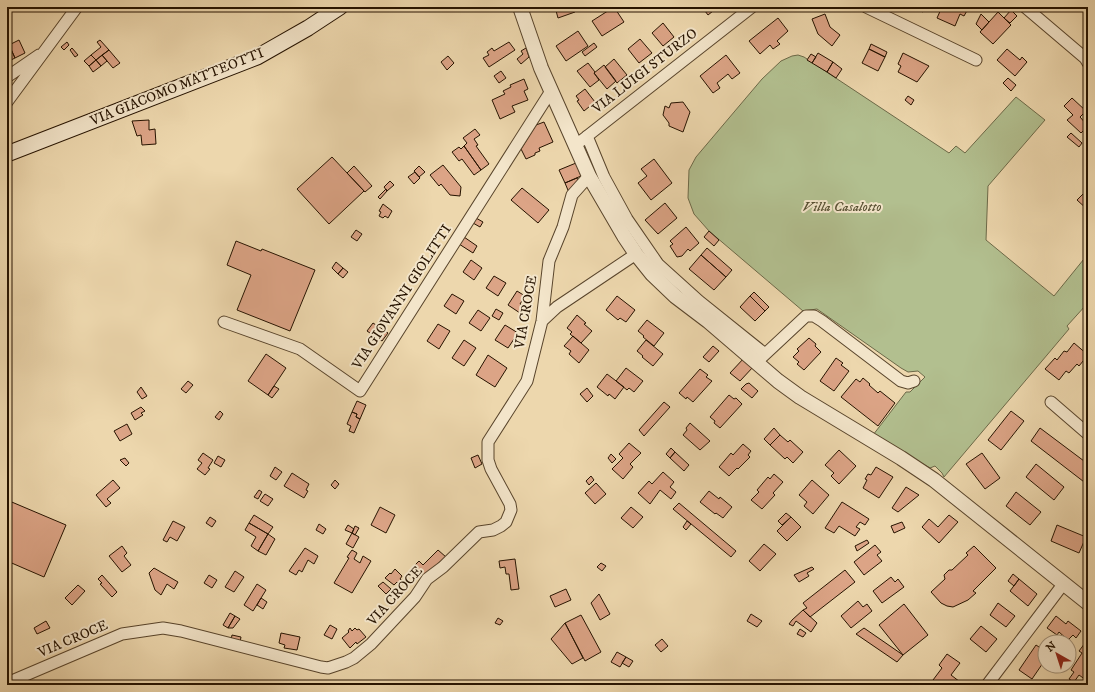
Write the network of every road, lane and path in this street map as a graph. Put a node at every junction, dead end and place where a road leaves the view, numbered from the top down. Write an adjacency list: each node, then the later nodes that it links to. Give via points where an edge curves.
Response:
1 (78, 7): 7 (street)
2 (340, 7): 15 (main road, VIA GIACOMO MATTEOTTI, via 257,57)
3 (520, 7): 11 (street)
4 (752, 7): 13 (street, VIA LUIGI STURZO)
5 (866, 7): 8 (street)
6 (1025, 7): 9 (street)
7 (48, 48): 10 (street); 12 (street)
8 (976, 60)
9 (1088, 63)
10 (7, 77)
11 (551, 90): 14 (street); 19 (street, VIA GIOVANNI GIOLITTI, via 360,391 300,349)
12 (7, 102)
13 (587, 136): 14 (street, VIA LUIGI STURZO); 20 (street, via 604,177 627,219 658,264)
14 (576, 145): 16 (street)
15 (7, 154)
16 (589, 176): 17 (street); 18 (street, VIA CROCE, via 572,195 563,227 549,261)
17 (636, 254): 18 (street, via 557,307); 20 (street, via 675,296)
18 (542, 321): 26 (street, VIA CROCE, via 527,381 488,442 488,460 510,504 509,517 501,526 479,532 427,579 415,597 375,640 354,658 336,666 321,667 163,628 122,634)
19 (224, 322)
20 (761, 358): 21 (street, via 806,316 814,316 900,381); 24 (street, via 778,381 800,398 902,458 934,480)
21 (914, 381)
22 (1050, 402): 23 (street)
23 (1088, 434)
24 (1064, 583): 25 (street); 27 (street)
25 (1088, 603)
26 (7, 683)
27 (987, 685)

